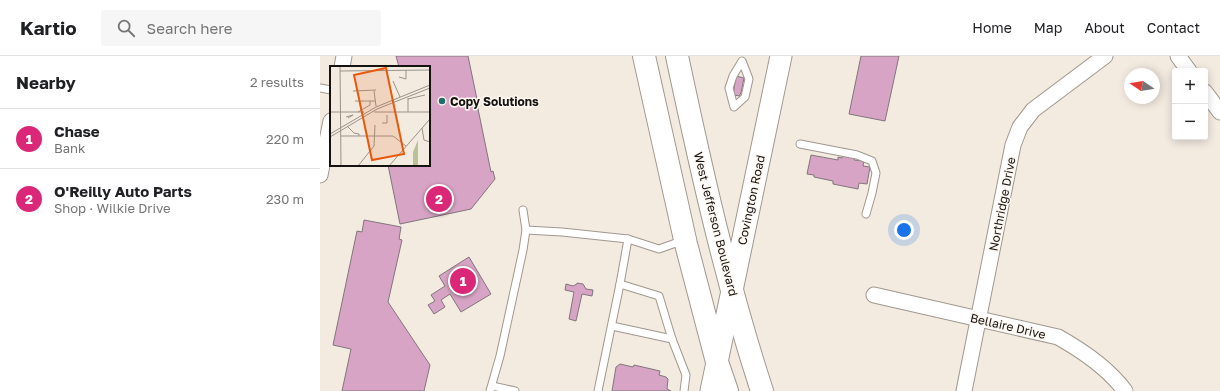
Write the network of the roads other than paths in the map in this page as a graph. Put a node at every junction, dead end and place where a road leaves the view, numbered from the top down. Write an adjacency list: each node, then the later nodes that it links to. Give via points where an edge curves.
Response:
1 (344, 56): 8 (street)
2 (644, 56): 21 (main road)
3 (677, 56): 23 (main road, West Jefferson Boulevard, via 717,238)
4 (781, 56): 23 (main road, Covington Road)
5 (1105, 56): 25 (street, Northridge Drive, via 1033,110 1020,127 1013,145)
6 (1178, 56): 9 (street)
7 (742, 61): 7 (lane, via 729,88 734,107 745,97 749,79)
8 (342, 66)
9 (1187, 68)
10 (320, 88): 11 (lane)
11 (330, 90)
12 (1208, 96): 13 (street)
13 (1220, 112)
14 (330, 126): 16 (street)
15 (800, 144): 18 (lane, via 857,155 872,161 876,173)
16 (320, 175)
17 (523, 210): 19 (lane)
18 (866, 214)
19 (526, 230): 20 (lane); 29 (lane)
20 (628, 239): 21 (lane, via 659,249); 22 (lane)
21 (685, 240): 28 (main road)
22 (620, 284): 26 (lane); 27 (lane, via 659,296)
23 (732, 290): 28 (main road, Covington Road); 35 (main road, West Jefferson Boulevard)
24 (874, 295): 25 (street, Bellaire Drive)
25 (979, 319): 36 (street, Northridge Drive); 37 (street, Bellaire Drive, via 1058,337 1079,349)
26 (612, 326): 27 (lane); 31 (lane)
27 (672, 339): 32 (lane, via 686,375)
28 (717, 362): 33 (main road, Covington Road); 34 (main road)
29 (491, 389): 30 (lane)
30 (515, 391)
31 (598, 391)
32 (684, 391)
33 (711, 391)
34 (727, 391)
35 (762, 391)
36 (964, 391)
37 (1125, 391)

